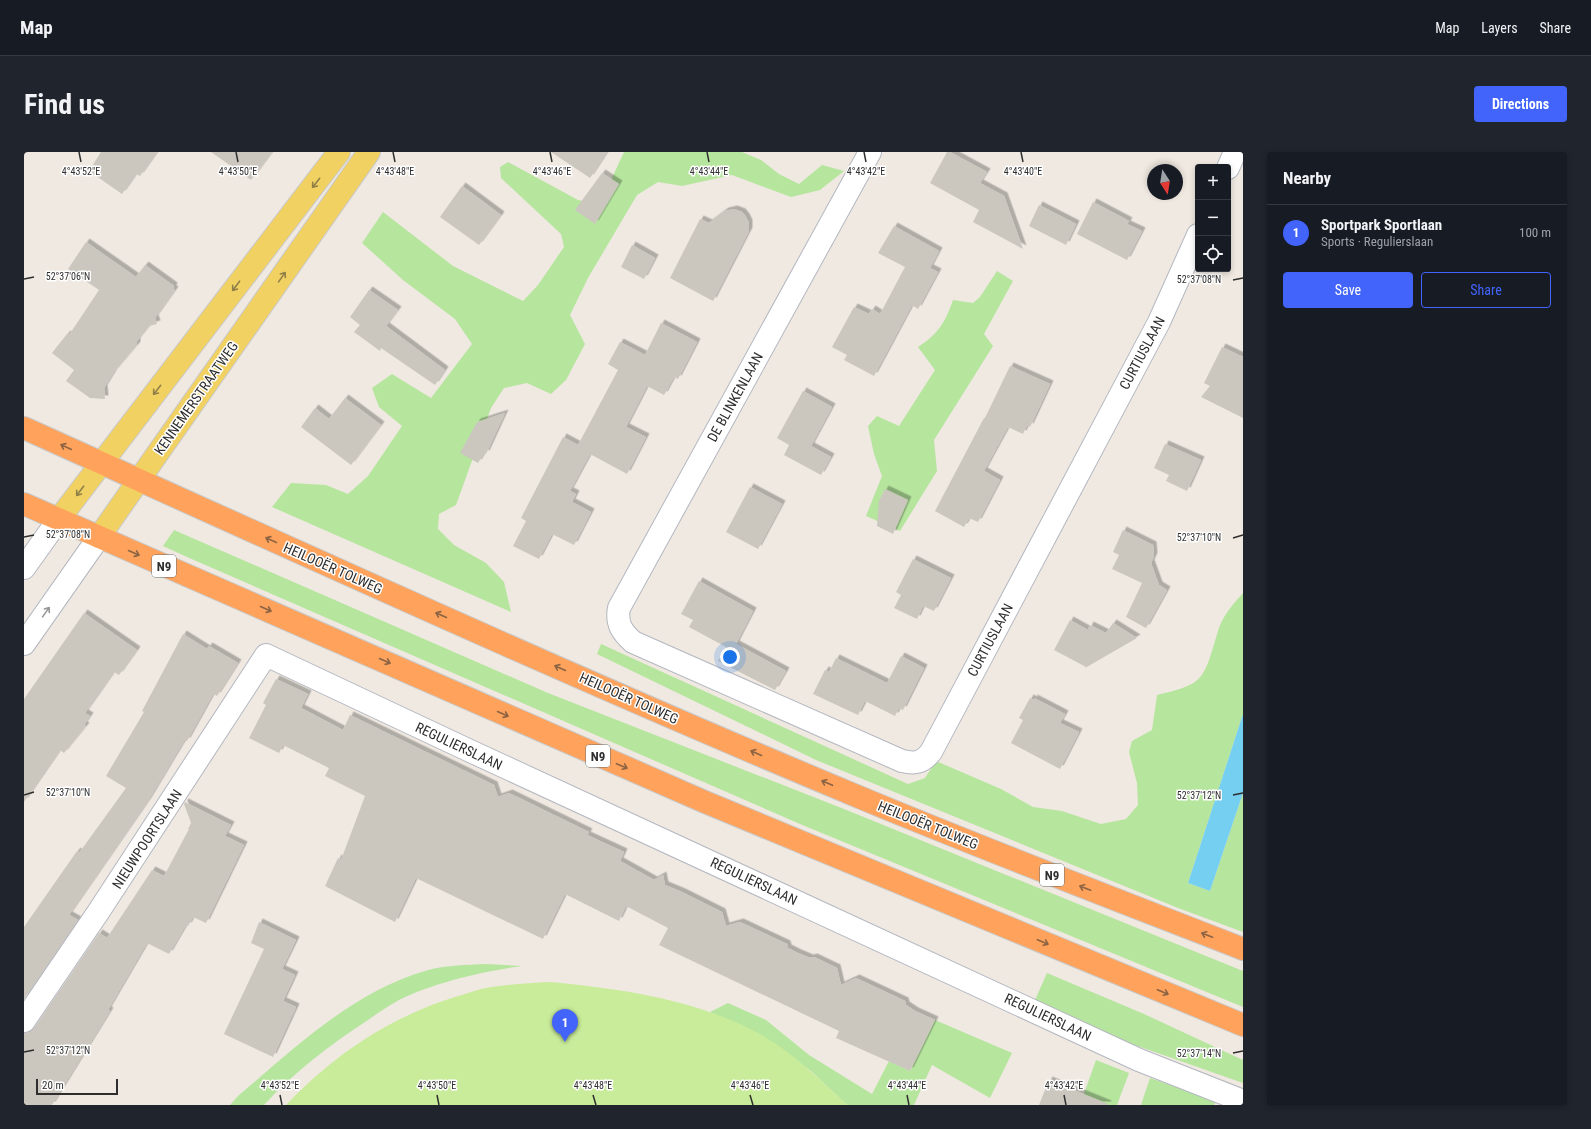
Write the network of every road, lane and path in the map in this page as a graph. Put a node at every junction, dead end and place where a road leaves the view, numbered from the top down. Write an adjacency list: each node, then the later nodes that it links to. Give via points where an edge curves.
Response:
1 (339, 152): 8 (main road, one-way to 8)
2 (369, 152): 9 (main road, KENNEMERSTRAATWEG, one-way to 2)
3 (870, 152): 14 (street, DE BLINKENLAAN, via 619,608 619,626)
4 (1235, 152): 5 (street)
5 (1230, 164)
6 (1198, 236): 14 (street, CURTIUSLAAN, via 1159,322 926,759 919,763 902,761)
7 (24, 428): 8 (highway, HEILOOËR TOLWEG / N9, one-way to 7)
8 (102, 464): 9 (highway, HEILOOËR TOLWEG / N9); 11 (main road, one-way to 11)
9 (138, 480): 12 (main road, KENNEMERSTRAATWEG); 17 (highway, HEILOOËR TOLWEG / N9, one-way to 9, via 1072,883 799,772)
10 (24, 504): 11 (highway, N9)
11 (59, 519): 12 (highway, N9); 13 (street)
12 (99, 537): 15 (street, KENNEMERSTRAATWEG, one-way to 12); 19 (highway, N9, one-way to 19, via 698,799)
13 (24, 568)
14 (632, 642)
15 (24, 644)
16 (266, 655): 18 (street, NIEUWPOORTSLAAN, via 100,911); 20 (street, REGULIERSLAAN, via 1139,1060)
17 (1243, 949)
18 (24, 1021)
19 (1243, 1025)
20 (1243, 1102)

